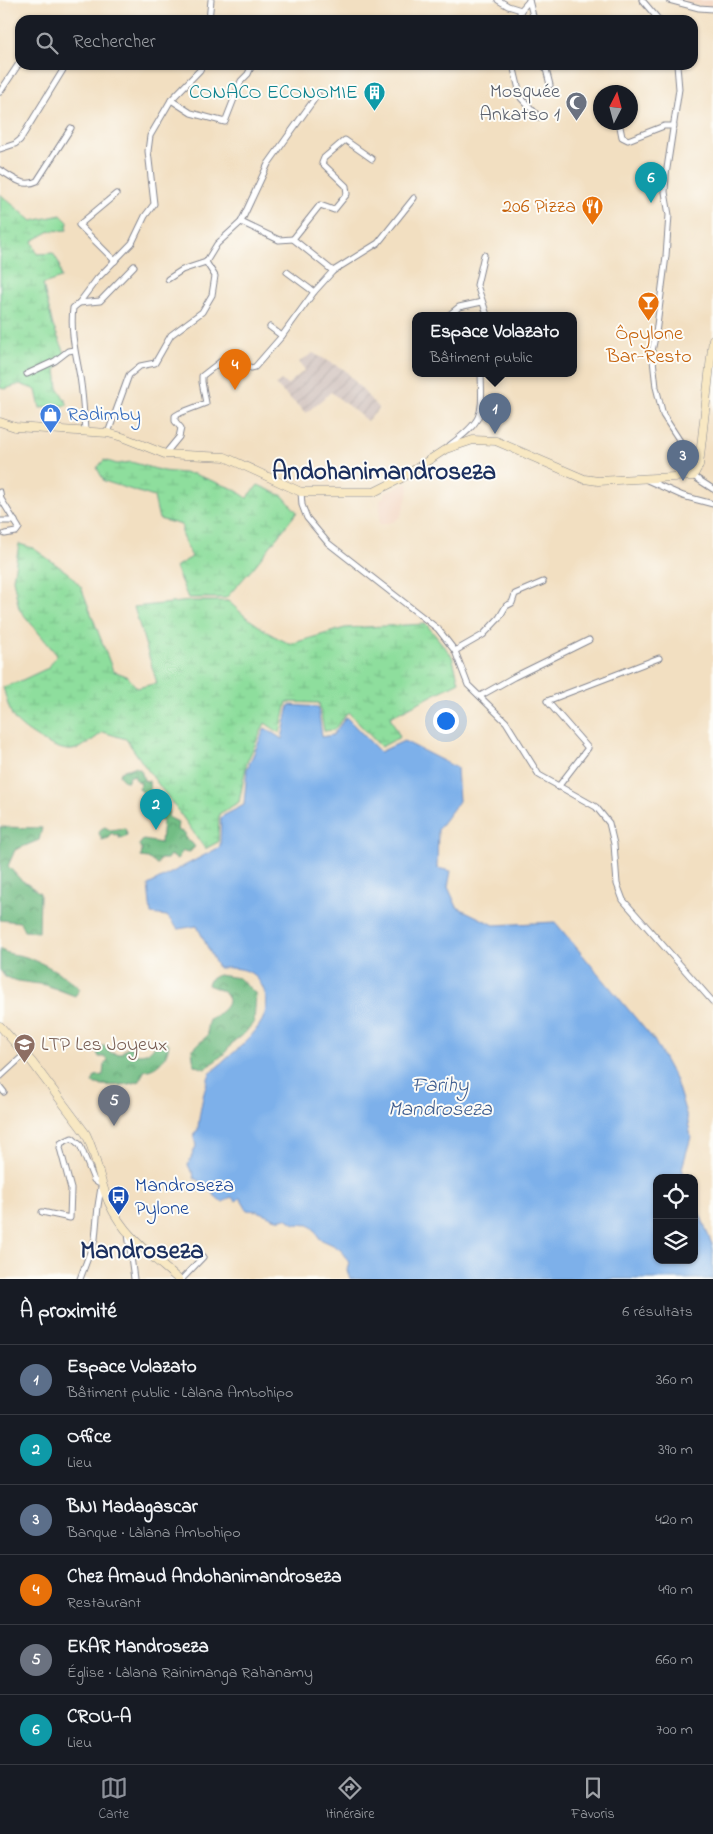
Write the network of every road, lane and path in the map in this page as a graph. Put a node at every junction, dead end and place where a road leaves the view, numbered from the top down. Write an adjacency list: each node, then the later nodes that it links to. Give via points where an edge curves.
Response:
1 (211, 0): 10 (street)
2 (498, 0): 9 (street)
3 (529, 0): 9 (street); 12 (street)
4 (642, 0): 7 (street)
5 (650, 0): 7 (street)
6 (669, 0): 8 (street)
7 (650, 8): 13 (street)
8 (713, 9)
9 (521, 10): 11 (street)
10 (210, 15)
11 (520, 15)
12 (533, 15)
13 (655, 15)
14 (15, 70): 22 (street)
15 (63, 70): 29 (street, via 20,140)
16 (200, 70): 24 (street)
17 (250, 70): 24 (street, via 241,81 225,122 191,113)
18 (514, 70): 25 (street, via 521,98 539,117)
19 (546, 70): 21 (street)
20 (677, 70): 26 (street, via 679,89)
21 (550, 85)
22 (0, 92)
23 (318, 94): 34 (street, via 268,164)
24 (171, 100): 37 (street, via 150,136 148,151 154,204 132,243)
25 (542, 115)
26 (674, 126): 28 (street, via 664,126 628,140 622,137); 59 (street, via 666,175 669,215 666,256 652,351 663,415)
27 (71, 128): 31 (street, via 37,181 21,183)
28 (621, 130)
29 (0, 149)
30 (372, 159): 35 (street, via 345,140 324,158 322,163 346,186 347,194 334,210 320,204)
31 (0, 170)
32 (116, 194): 37 (street, via 79,225)
33 (414, 198): 40 (street, via 378,243)
34 (241, 222): 35 (street, via 279,240); 38 (street, via 217,244)
35 (292, 239): 40 (street)
36 (484, 255): 44 (street, via 477,285)
37 (115, 261): 45 (street)
38 (206, 262): 42 (street); 56 (street, via 215,276 212,295 202,312 171,334 155,363 140,366 129,375)
39 (134, 266): 45 (street, via 100,301)
40 (333, 271): 43 (street)
41 (287, 272): 43 (street)
42 (168, 279)
43 (314, 292): 49 (street)
44 (482, 302): 46 (street); 47 (street)
45 (79, 303): 51 (street, via 73,308 71,323)
46 (453, 312)
47 (486, 312)
48 (270, 327): 49 (street)
49 (282, 336): 58 (street, via 255,367 251,368 229,355 202,376 206,403 175,416 181,433)
50 (713, 339): 59 (street)
51 (74, 350): 52 (street); 55 (street)
52 (27, 374)
53 (481, 377): 57 (street, via 479,417 472,429)
54 (0, 422): 55 (street, via 15,427)
55 (85, 432): 56 (street)
56 (108, 433): 58 (street)
57 (446, 449): 61 (street, via 473,440 496,441 584,479); 64 (street, via 374,492)
58 (166, 454): 64 (street, via 225,457)
59 (699, 465): 60 (street)
60 (692, 476): 61 (street); 62 (street)
61 (646, 480): 65 (street, via 683,496)
62 (713, 489)
63 (0, 492): 67 (street)
64 (301, 492): 71 (street, via 302,505 315,530 438,629)
65 (713, 504)
66 (0, 521): 67 (street)
67 (15, 521): 68 (street, via 18,530)
68 (5, 534)
69 (543, 582): 71 (street, via 515,594 483,636)
70 (589, 640): 73 (street)
71 (455, 651): 73 (street, via 468,685)
72 (659, 658): 74 (street, via 547,701 588,748)
73 (480, 696): 74 (street, via 506,722 539,776)
74 (558, 787): 75 (street, via 596,807 609,823 617,884 623,900)
75 (712, 1000)
76 (0, 1026): 77 (street)
77 (25, 1054): 78 (street); 79 (street, via 86,1134)
78 (0, 1077)
79 (102, 1181): 80 (street, via 94,1180 80,1145 72,1138 60,1148 71,1188 70,1218); 81 (street, via 108,1202); 83 (street, via 95,1239)
80 (42, 1212)
81 (128, 1234): 84 (street); 85 (street)
82 (203, 1257): 86 (street)
83 (80, 1279)
84 (134, 1279)
85 (178, 1279)
86 (182, 1279)

